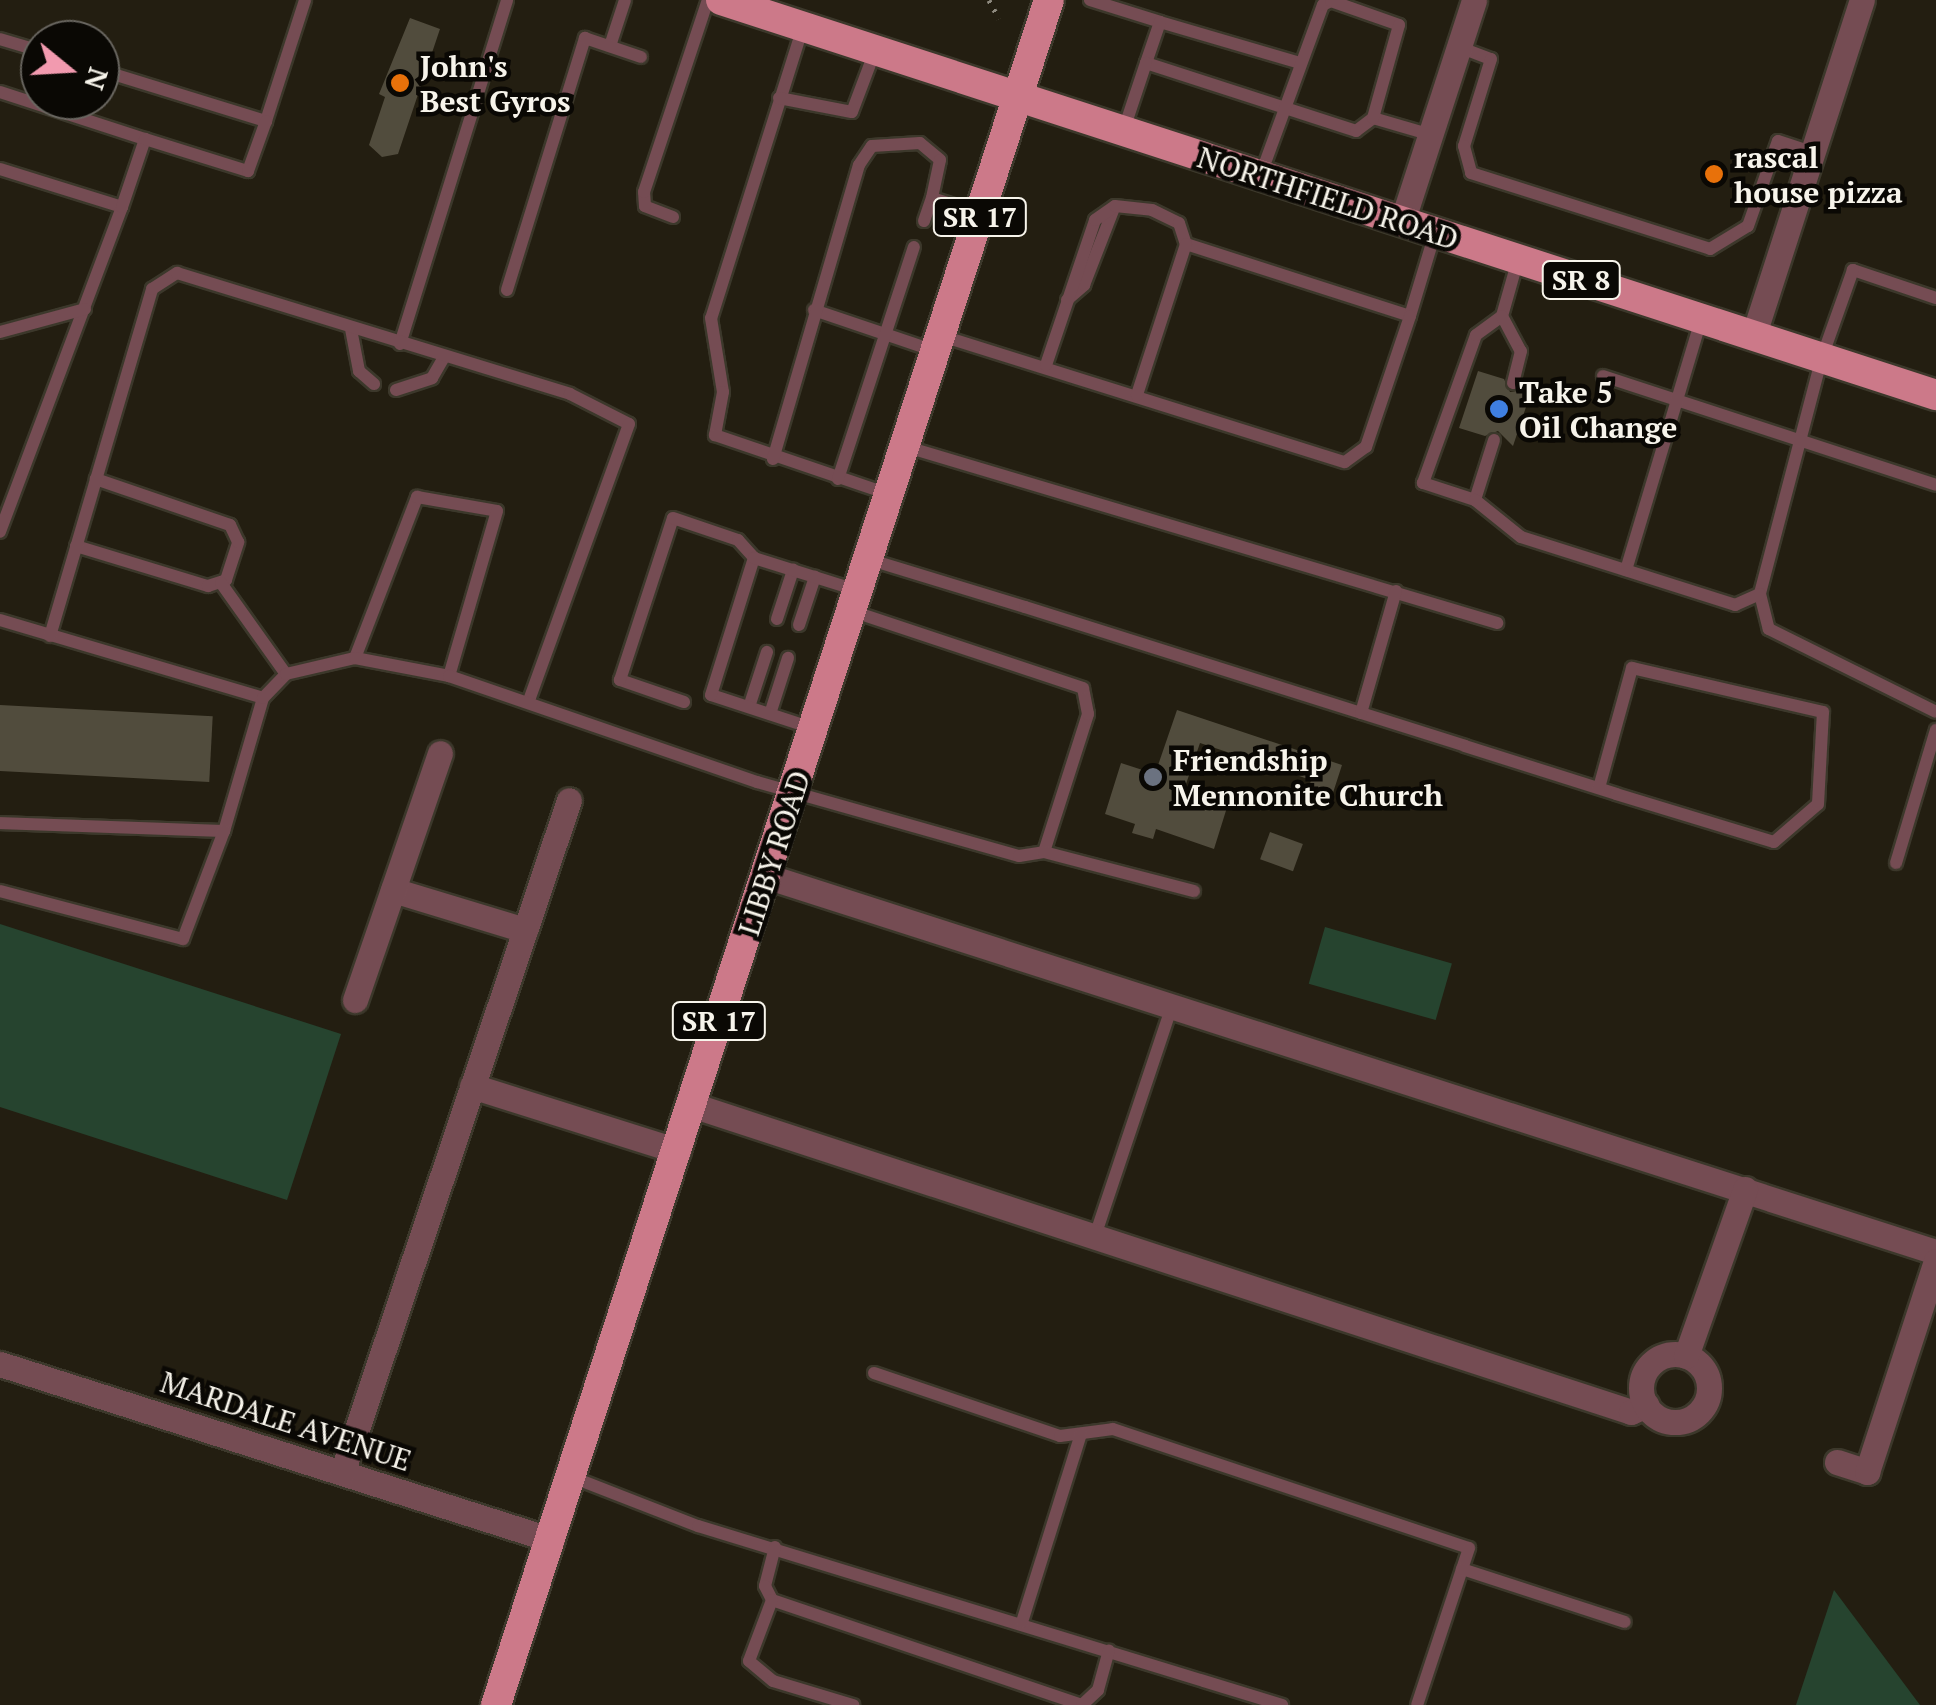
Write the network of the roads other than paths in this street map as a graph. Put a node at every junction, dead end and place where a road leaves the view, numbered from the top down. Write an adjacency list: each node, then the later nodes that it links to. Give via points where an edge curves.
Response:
1 (305, 0): 24 (lane)
2 (507, 0): 52 (lane)
3 (625, 0): 12 (lane)
4 (708, 0): 34 (lane, via 644,192 644,206)
5 (721, 0): 11 (main road, NORTHFIELD ROAD / SR 8)
6 (1049, 0): 20 (main road, LIBBY ROAD / SR 17)
7 (1090, 0): 10 (lane)
8 (1474, 0): 13 (street)
9 (1862, 0): 28 (street)
10 (1160, 22): 16 (lane); 17 (lane)
11 (803, 28): 14 (main road, NORTHFIELD ROAD / SR 8); 21 (lane)
12 (610, 46): 15 (lane); 41 (lane, via 585,38)
13 (1459, 47): 26 (street); 28 (lane, via 1491,59 1464,146 1470,173 1710,248 1748,226 1778,141)
14 (876, 51): 20 (main road, NORTHFIELD ROAD / SR 8); 21 (lane, via 852,112)
15 (641, 57)
16 (1300, 63): 22 (lane); 23 (lane, via 1330,1 1399,25)
17 (1146, 64): 22 (lane); 25 (lane)
18 (120, 76): 24 (lane)
19 (0, 92): 27 (lane)
20 (1017, 97): 25 (main road, NORTHFIELD ROAD / SR 8); 33 (main road, LIBBY ROAD / SR 17)
21 (780, 98): 67 (lane, via 711,318 723,392 715,436)
22 (1285, 109): 23 (lane, via 1356,131); 30 (lane)
23 (1373, 118): 26 (lane)
24 (266, 121): 27 (lane, via 248,172)
25 (1123, 132): 30 (main road, NORTHFIELD ROAD / SR 8)
26 (1431, 134): 36 (street)
27 (144, 139): 32 (lane)
28 (1812, 152): 51 (street)
29 (0, 169): 32 (lane)
30 (1260, 176): 36 (main road, NORTHFIELD ROAD / SR 8)
31 (932, 198): 33 (lane); 35 (lane); 44 (lane, via 936,151 906,140 872,146 859,165)
32 (122, 208): 43 (lane)
33 (982, 214): 53 (main road, LIBBY ROAD / SR 17)
34 (673, 217)
35 (924, 221)
36 (1402, 222): 37 (main road, NORTHFIELD ROAD / SR 8)
37 (1435, 233): 40 (main road, NORTHFIELD ROAD / SR 8); 45 (lane)
38 (1186, 244): 45 (lane); 56 (lane, via 1180,223 1115,206 1095,220); 61 (lane)
39 (914, 247): 50 (lane)
40 (1518, 260): 46 (lane); 47 (main road, NORTHFIELD ROAD / SR 8)
41 (507, 290)
42 (1936, 298): 54 (lane, via 1853,270)
43 (84, 308): 49 (lane); 73 (lane)
44 (814, 310): 50 (lane); 67 (lane)
45 (1410, 316): 61 (lane, via 1366,447 1344,462)
46 (1502, 316): 58 (lane, via 1521,352); 72 (lane, via 1476,335 1422,483)
47 (1700, 320): 51 (main road, NORTHFIELD ROAD / SR 8); 63 (lane)
48 (351, 329): 52 (lane); 59 (lane, via 359,371); 68 (lane, via 178,273 152,289)
49 (0, 332)
50 (885, 334): 53 (lane); 69 (lane)
51 (1752, 337): 54 (main road, NORTHFIELD ROAD / SR 8)
52 (400, 344): 55 (lane)
53 (939, 344): 56 (lane); 66 (main road, LIBBY ROAD / SR 17)
54 (1822, 356): 62 (main road, NORTHFIELD ROAD / SR 8); 65 (lane)
55 (444, 357): 60 (lane, via 432,378); 95 (lane, via 570,394 629,424)
56 (1046, 365): 61 (lane)
57 (1603, 376): 63 (lane)
58 (1513, 383)
59 (374, 384)
60 (396, 390)
61 (1137, 395)
62 (1936, 395)
63 (1678, 402): 65 (lane); 78 (lane)
64 (1494, 440): 72 (lane)
65 (1800, 443): 70 (lane); 82 (lane)
66 (907, 447): 71 (main road, LIBBY ROAD / SR 17); 81 (lane)
67 (772, 459): 69 (lane)
68 (96, 479): 74 (lane); 80 (lane, via 235,528 238,542)
69 (838, 479): 71 (lane)
70 (1936, 485)
71 (892, 495): 76 (main road, LIBBY ROAD / SR 17)
72 (1475, 500): 78 (lane, via 1521,537)
73 (0, 532)
74 (76, 546): 80 (lane); 88 (lane)
75 (754, 558): 77 (lane); 96 (lane, via 738,540 674,518 620,680); 97 (lane, via 711,695)
76 (871, 560): 83 (main road, LIBBY ROAD / SR 17); 99 (lane)
77 (793, 570): 79 (lane); 84 (lane)
78 (1626, 570): 82 (lane, via 1736,605)
79 (814, 577): 83 (lane); 87 (lane)
80 (221, 584): 92 (lane)
81 (1396, 592): 86 (lane); 99 (lane)
82 (1760, 594): 98 (lane, via 1769,629)
83 (858, 602): 101 (main road, LIBBY ROAD / SR 17); 109 (lane, via 1083,688 1088,714)
84 (777, 619)
85 (0, 620): 88 (lane)
86 (1497, 623)
87 (799, 625)
88 (50, 636): 94 (lane)
89 (766, 652): 97 (lane)
90 (355, 658): 92 (lane); 93 (lane); 93 (lane, via 417,498 497,511)
91 (788, 658): 100 (lane)
92 (286, 674): 94 (lane)
93 (449, 676): 95 (lane)
94 (263, 698): 108 (lane)
95 (530, 702): 105 (lane)
96 (684, 702)
97 (748, 707): 100 (lane)
98 (1936, 712)
99 (1360, 713): 104 (lane)
100 (770, 714): 101 (lane)
101 (816, 729): 105 (main road, LIBBY ROAD / SR 17)
102 (1936, 730): 110 (lane)
103 (440, 753): 112 (street)
104 (1599, 788): 104 (lane, via 1774,842 1818,804 1823,712 1632,668)
105 (794, 791): 109 (lane, via 1019,856); 111 (main road, LIBBY ROAD / SR 17)
106 (569, 800): 115 (street)
107 (0, 823): 108 (lane)
108 (224, 831): 113 (lane, via 183,940)
109 (1044, 852): 114 (lane)
110 (1896, 863)
111 (766, 876): 117 (street); 119 (main road, LIBBY ROAD / SR 17)
112 (393, 890): 115 (street); 116 (street)
113 (0, 892)
114 (1194, 892)
115 (525, 930): 118 (street)
116 (354, 1000)
117 (1171, 1009): 121 (street); 122 (lane)
118 (472, 1086): 120 (street); 131 (street)
119 (692, 1105): 120 (main road, LIBBY ROAD / SR 17); 122 (street)
120 (678, 1151): 132 (main road, LIBBY ROAD / SR 17)
121 (1744, 1189): 123 (street); 125 (street)
122 (1095, 1236): 128 (street, via 1630,1412)
123 (1936, 1252)
124 (1936, 1262): 130 (street, via 1867,1472)
125 (1686, 1356): 128 (street, via 1650,1365 1641,1392); 128 (street, via 1704,1371 1705,1403 1680,1422)
126 (0, 1364): 131 (street, MARDALE AVENUE)
127 (874, 1373): 129 (lane, via 1060,1436)
128 (1646, 1406)
129 (1081, 1434): 135 (lane, via 1113,1430 1469,1548); 137 (lane)
130 (1837, 1462)
131 (342, 1473): 133 (street, MARDALE AVENUE)
132 (572, 1477): 133 (main road, LIBBY ROAD / SR 17); 134 (lane)
133 (552, 1540): 140 (main road, LIBBY ROAD / SR 17)
134 (775, 1547): 136 (lane, via 765,1586); 137 (lane)
135 (1462, 1568): 138 (lane); 143 (lane)
136 (772, 1600): 139 (lane, via 1082,1705 1098,1690); 141 (lane, via 750,1660 774,1681)
137 (1022, 1622): 139 (lane)
138 (1625, 1622)
139 (1108, 1650): 142 (lane)
140 (496, 1705)
141 (852, 1705)
142 (1282, 1705)
143 (1417, 1705)

